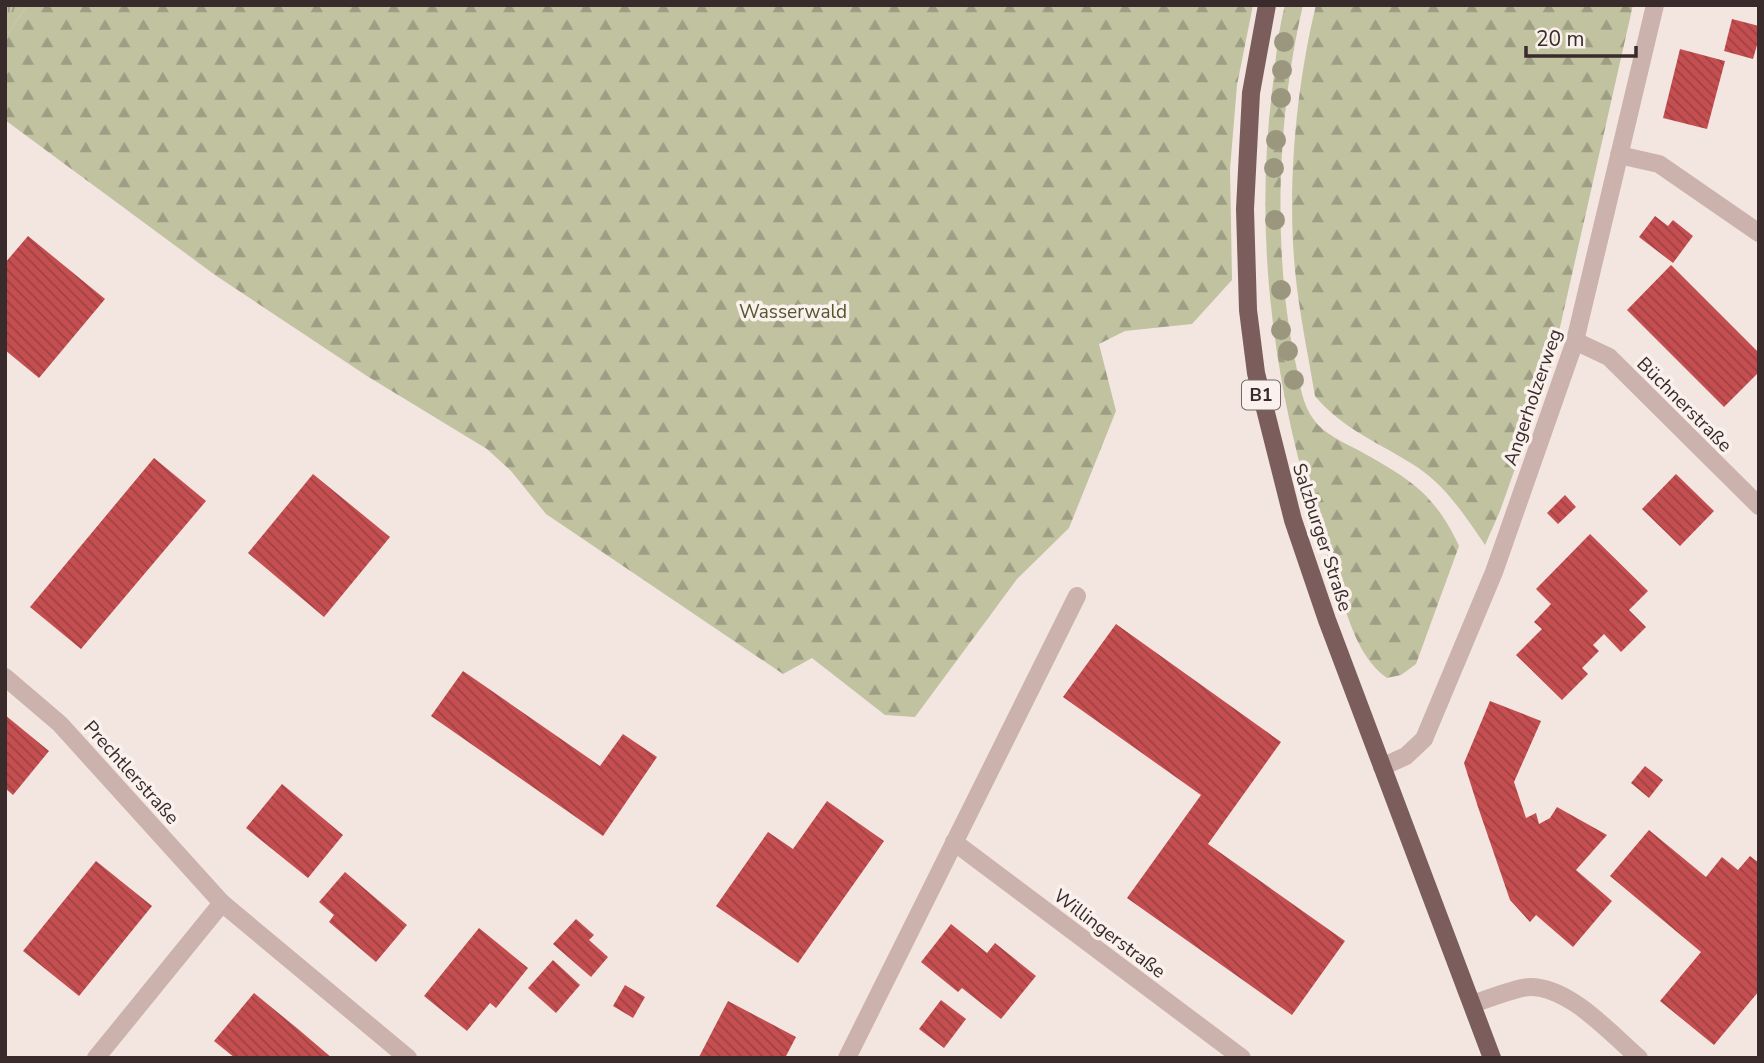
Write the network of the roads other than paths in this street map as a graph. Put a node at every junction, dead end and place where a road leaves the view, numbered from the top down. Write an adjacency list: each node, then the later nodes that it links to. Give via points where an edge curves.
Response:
1 (1267, 5): 9 (main road, Salzburger Straße / B1, via 1251,93 1245,209 1248,310 1256,373 1293,520)
2 (1654, 5): 3 (street, Angerholzerweg)
3 (1619, 155): 4 (street, via 1658,164); 5 (street, Angerholzerweg)
4 (1759, 233)
5 (1575, 341): 6 (street, Büchnerstraße, via 1609,357); 9 (street, Angerholzerweg, via 1494,572 1424,739 1406,756)
6 (1759, 506)
7 (1077, 596): 10 (street)
8 (5, 677): 11 (street, Prechtlerstraße, via 60,724)
9 (1381, 767): 12 (main road, Salzburger Straße / B1)
10 (954, 842): 15 (street); 16 (street, Willingerstraße)
11 (222, 903): 13 (street); 14 (street, Prechtlerstraße)
12 (1472, 1004): 17 (main road, Salzburger Straße / B1); 18 (street, via 1529,986 1557,993 1578,1005)
13 (96, 1058)
14 (408, 1058)
15 (846, 1058)
16 (1242, 1058)
17 (1492, 1058)
18 (1639, 1058)

